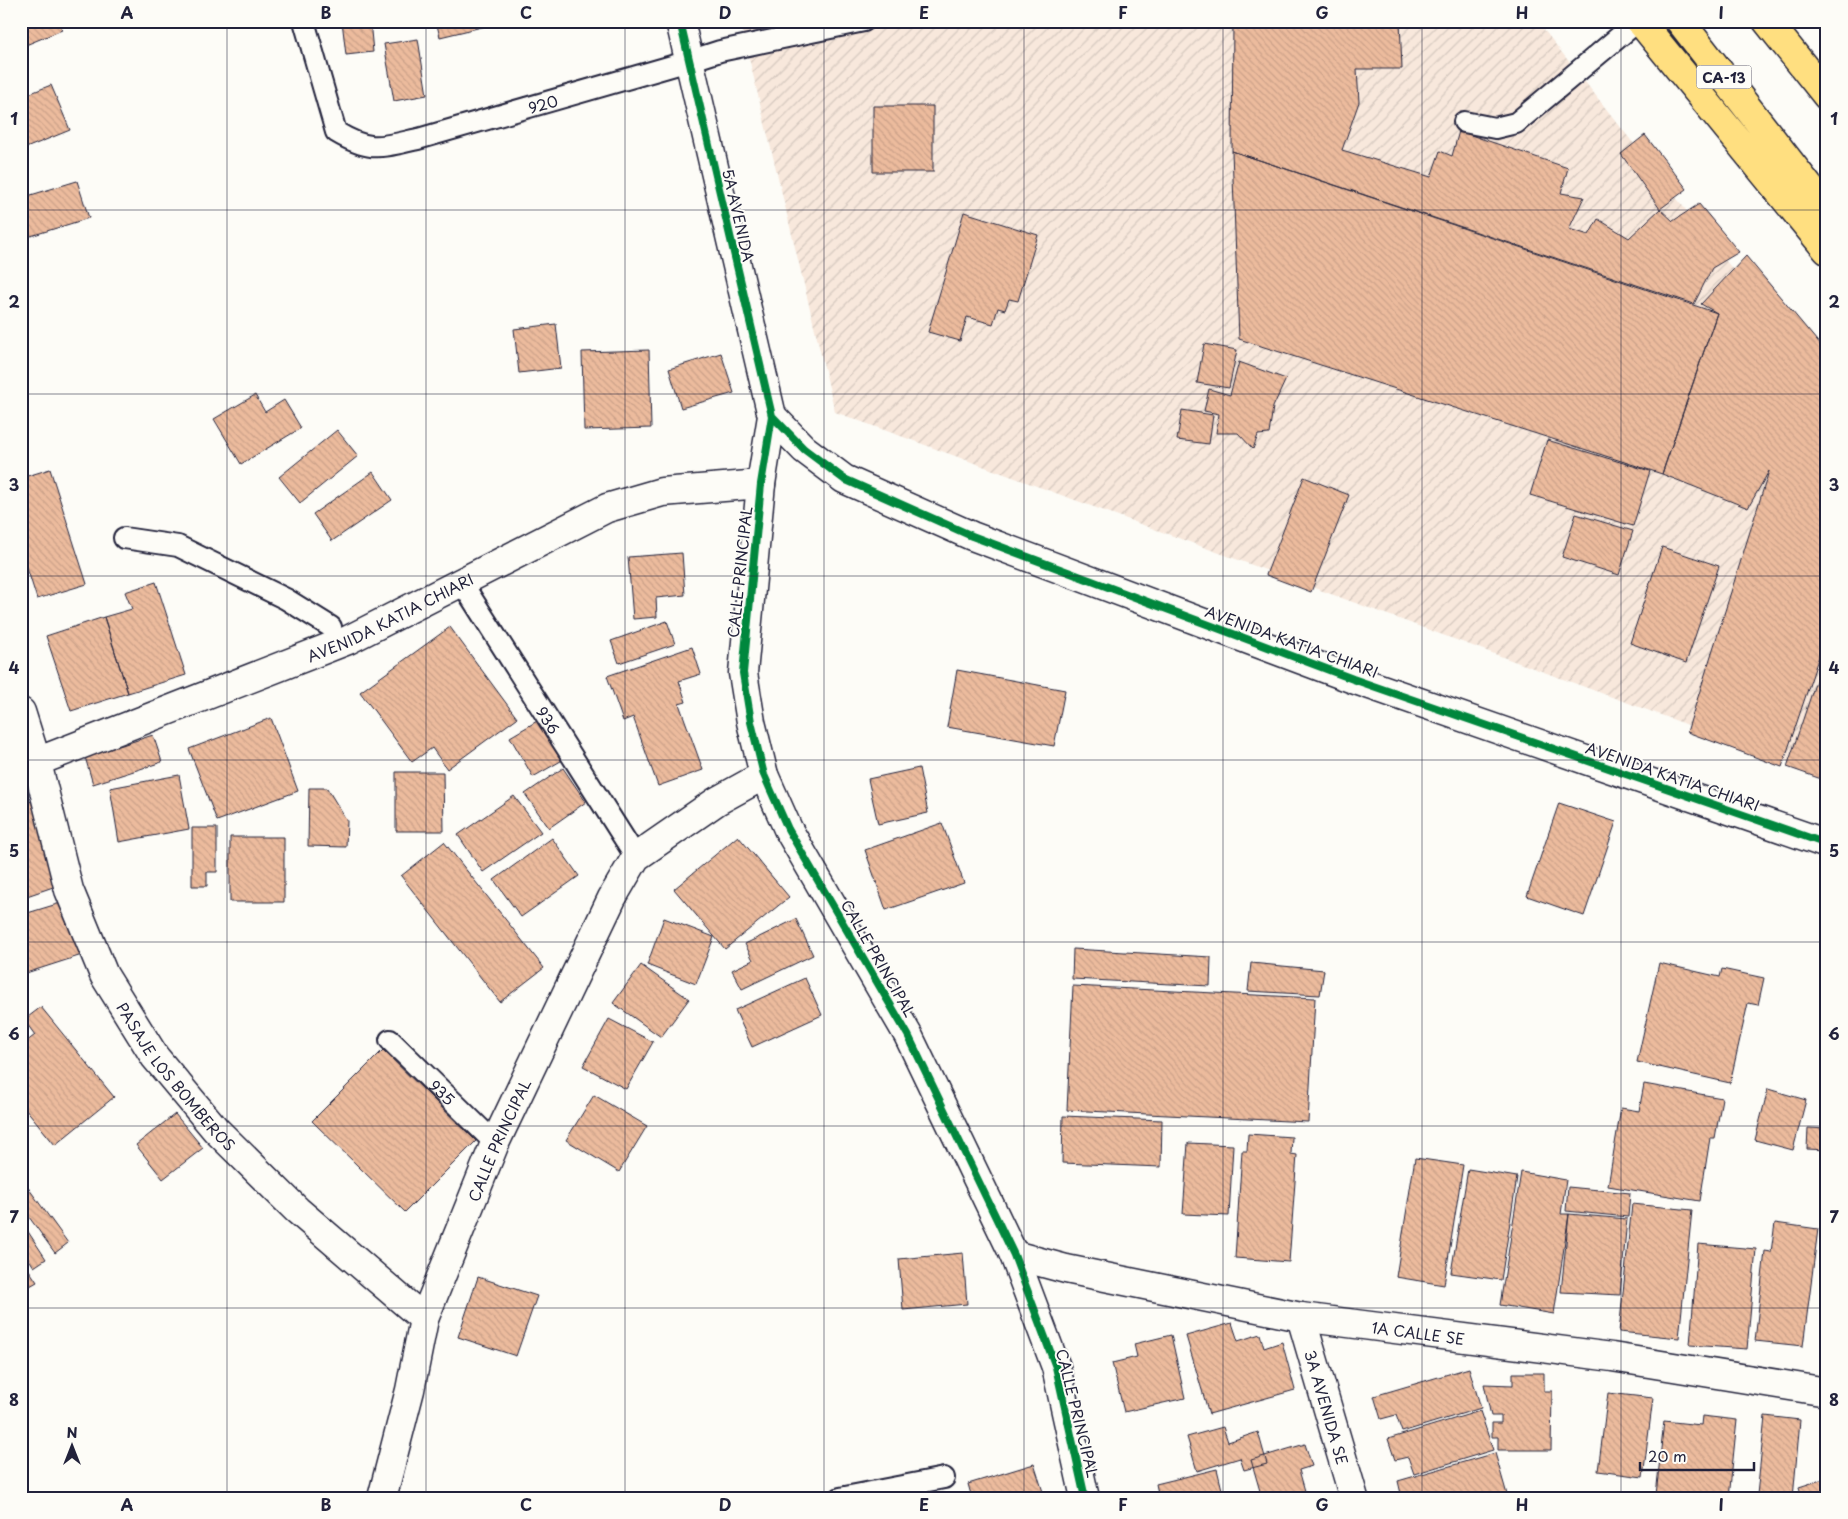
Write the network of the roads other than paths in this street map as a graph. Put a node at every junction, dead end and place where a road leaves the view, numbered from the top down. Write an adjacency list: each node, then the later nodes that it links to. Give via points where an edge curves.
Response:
1 (304, 21): 7 (lane, 920, via 336,132 354,143 377,148)
2 (680, 21): 7 (street, 5A AVENIDA)
3 (864, 21): 7 (lane, 920, via 720,51)
4 (1639, 21): 9 (lane, via 1516,123 1495,128); 11 (highway)
5 (1680, 21): 10 (highway, CA-13)
6 (1767, 21): 8 (highway)
7 (689, 61): 12 (street, 5A AVENIDA)
8 (1824, 92)
9 (1464, 122)
10 (1827, 210)
11 (1827, 250)
12 (772, 416): 13 (street, CALLE PRINCIPAL); 20 (street, AVENIDA KATIA CHIARI, via 804,449 844,479 972,536 1353,679)
13 (761, 484): 15 (street, AVENIDA KATIA CHIARI, via 662,492 607,508); 19 (street, CALLE PRINCIPAL, via 743,673)
14 (124, 538): 16 (lane, via 178,546 286,599)
15 (462, 583): 16 (street, AVENIDA KATIA CHIARI); 21 (lane, 936)
16 (340, 633): 18 (street, AVENIDA KATIA CHIARI)
17 (21, 712): 18 (street, PASAJE LOS BOMBEROS)
18 (29, 766): 26 (street, PASAJE LOS BOMBEROS, via 69,890 104,975 155,1058 216,1130 297,1210)
19 (764, 775): 21 (street, CALLE PRINCIPAL, via 717,801); 24 (street, CALLE PRINCIPAL, via 788,829 908,1036)
20 (1827, 844)
21 (636, 857): 23 (street, CALLE PRINCIPAL, via 612,898)
22 (390, 1040): 23 (lane, 935)
23 (495, 1144): 26 (street, CALLE PRINCIPAL)
24 (1014, 1254): 25 (street, 1A CALLE SE, via 1066,1269); 31 (street, CALLE PRINCIPAL, via 1056,1367)
25 (1301, 1317): 27 (street, 1A CALLE SE, via 1612,1358); 32 (street, 3A AVENIDA SE)
26 (424, 1319): 29 (street, CALLE PRINCIPAL, via 410,1390)
27 (1827, 1392)
28 (944, 1478): 30 (lane)
29 (382, 1498)
30 (840, 1498)
31 (1085, 1498)
32 (1354, 1498)

